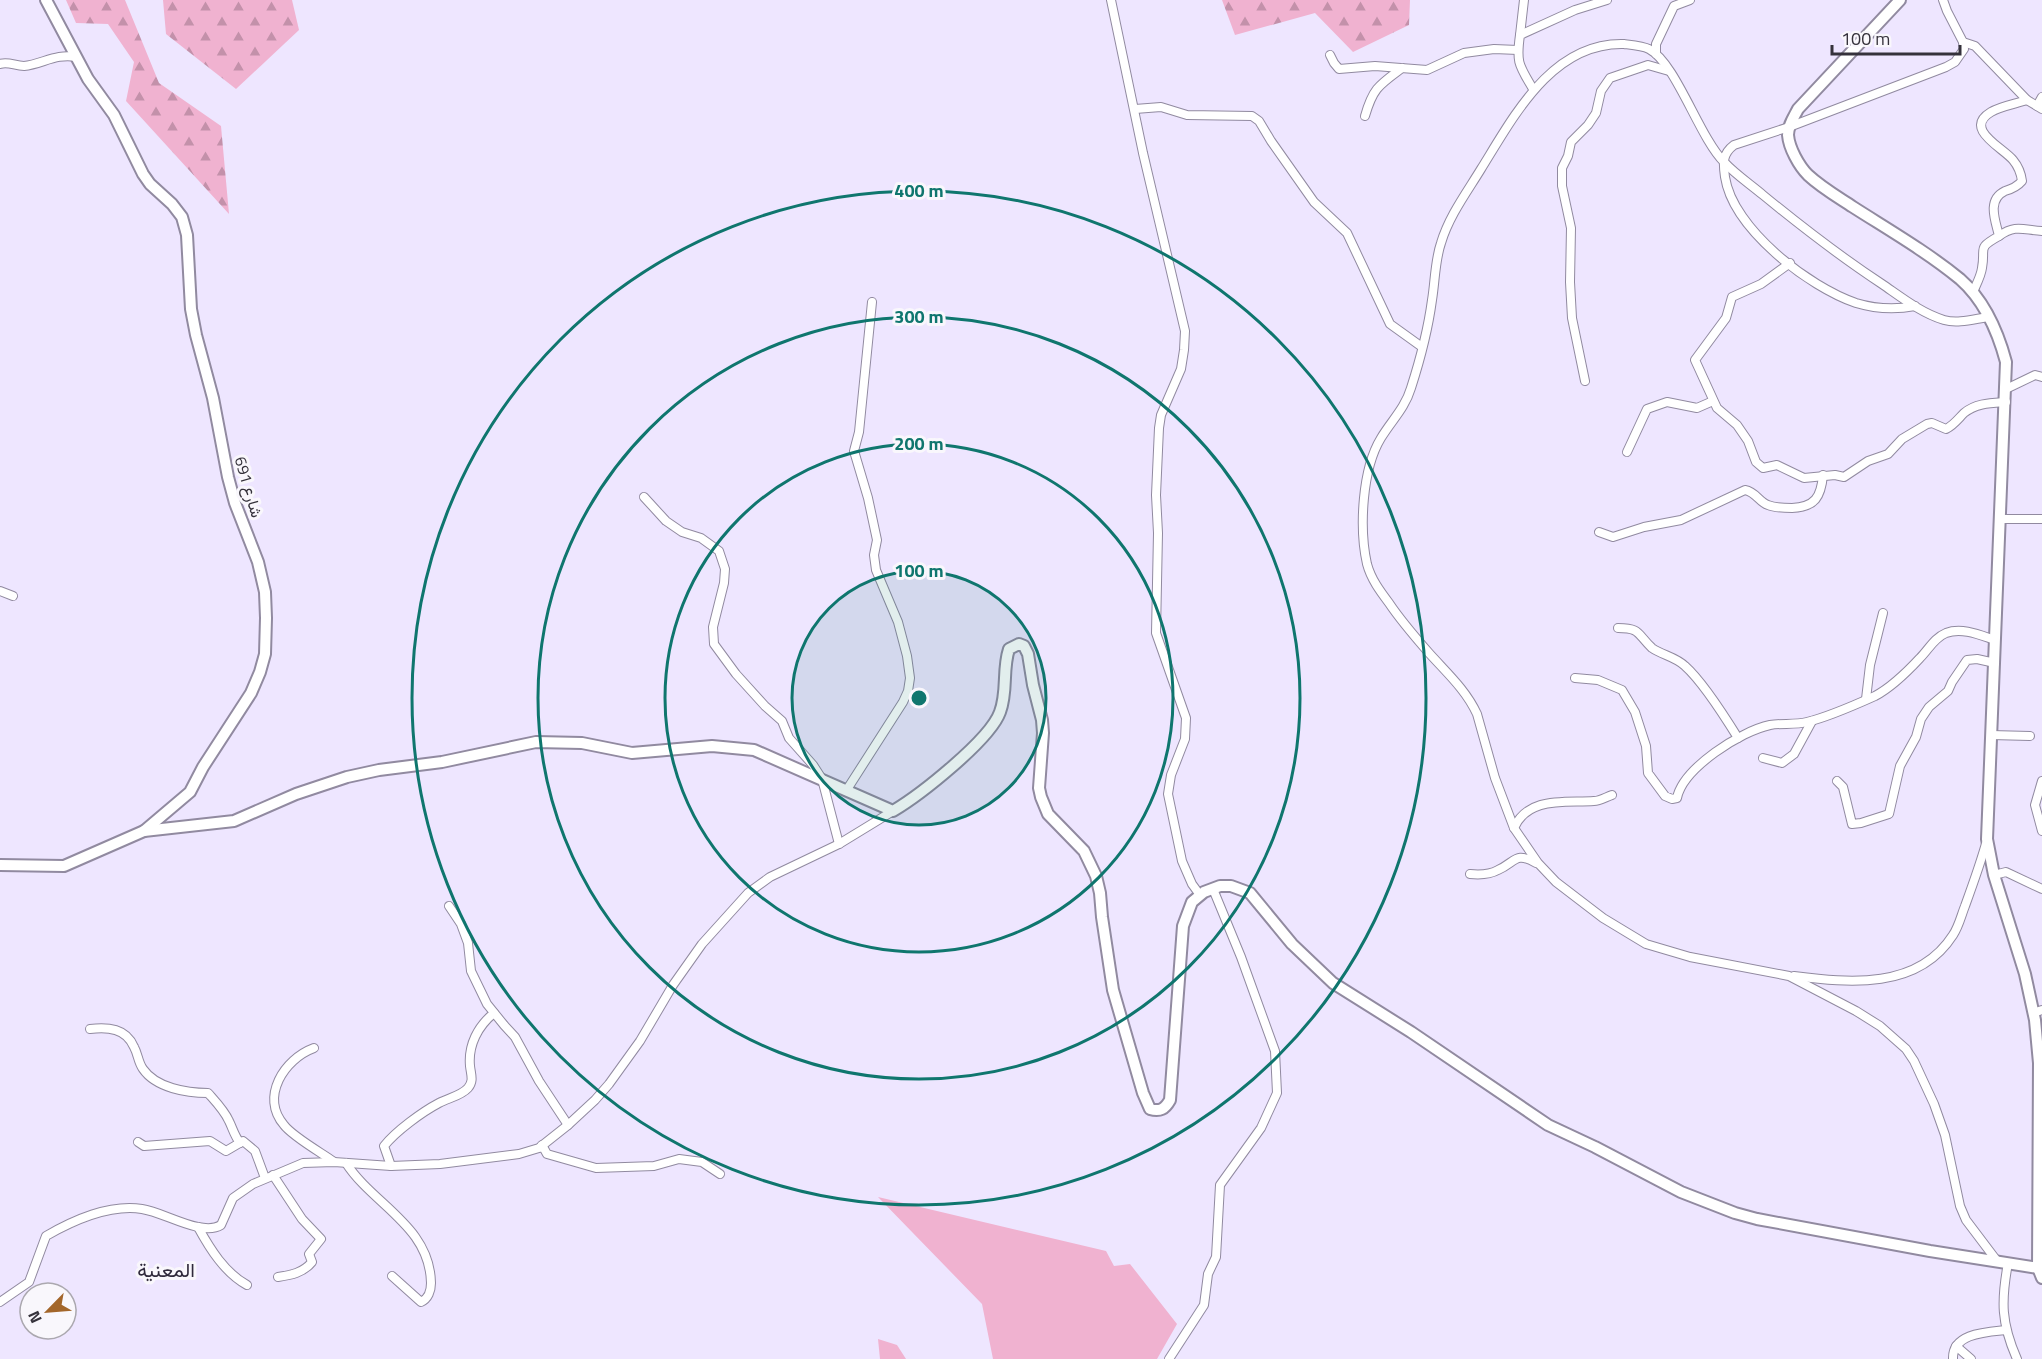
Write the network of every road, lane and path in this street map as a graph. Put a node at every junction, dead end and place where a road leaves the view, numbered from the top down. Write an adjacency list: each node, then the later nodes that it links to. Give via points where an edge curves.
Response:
1 (46, 0): 13 (street, شارع 691)
2 (1111, 0): 21 (street)
3 (1524, 0): 8 (street)
4 (1607, 0): 8 (street)
5 (1690, 0): 11 (street, via 1674,6 1656,44)
6 (1900, 0): 23 (street, via 1798,109)
7 (1943, 0): 9 (street)
8 (1520, 35): 10 (street)
9 (1963, 42): 19 (street, via 1975,46); 23 (street, via 1960,56 1947,67)
10 (1518, 50): 15 (street, via 1464,53 1432,70); 17 (street, via 1519,65)
11 (1656, 54): 16 (street); 17 (street, via 1647,48 1624,44 1594,47 1576,54)
12 (1330, 55): 15 (street, via 1339,69)
13 (76, 57): 14 (street, via 65,55 26,66); 64 (street, شارع 691, via 114,115 143,174 172,204 185,225 196,335 228,477 265,592 265,654 251,693 190,792)
14 (0, 64)
15 (1402, 68): 22 (street, via 1380,84 1371,96)
16 (1669, 71): 24 (street); 34 (street, via 1648,65 1610,78 1588,125 1570,142 1562,168 1571,228 1572,318)
17 (1533, 89): 32 (street, via 1462,198 1441,243)
18 (2042, 97): 20 (street)
19 (2027, 100): 20 (street); 26 (street, via 1992,111 1981,122 1986,137 2015,162 2021,177 2020,184 1996,198 1993,216)
20 (2039, 107)
21 (1135, 109): 32 (street, via 1161,107 1187,115 1252,116 1259,121 1314,202 1347,233 1390,324); 74 (street, via 1185,331 1181,369 1159,428 1156,633 1186,718 1185,739 1168,794 1182,861)
22 (1365, 116)
23 (1789, 127): 24 (street, via 1734,145); 28 (street, via 1790,146 1807,174)
24 (1723, 161): 27 (street, via 1726,187 1735,205 1757,234); 30 (street, via 1806,231)
25 (2042, 231): 26 (street, via 2023,228)
26 (1999, 236): 28 (street, via 1985,244 1982,269)
27 (1790, 263): 30 (street, via 1829,291 1855,302 1888,309); 36 (street, via 1761,284 1732,297 1726,318 1696,356 1695,364)
28 (1973, 292): 31 (street)
29 (872, 302): 60 (street, via 854,451 876,540 876,570 898,622 910,678 903,702)
30 (1915, 306): 31 (street, via 1942,320)
31 (1988, 317): 35 (street, via 2006,362)
32 (1422, 347): 63 (street, via 1405,406 1381,438 1372,458 1364,502 1367,565 1391,607 1473,704)
33 (2042, 377): 35 (street, via 2035,375)
34 (1585, 381)
35 (2006, 389): 37 (street)
36 (1713, 401): 38 (street, via 1697,408 1667,402 1647,409); 39 (street, via 1737,425 1758,465 1776,465 1804,478)
37 (2006, 402): 39 (street, via 1976,406 1946,429 1929,423 1902,439 1888,454 1868,461 1844,477); 41 (street)
38 (1627, 452)
39 (1823, 475): 43 (street, via 1822,489 1809,505 1767,505 1745,490 1682,520 1613,537)
40 (644, 496): 57 (street, via 666,521 719,550 725,569 713,627 714,644 736,674 782,721 789,738)
41 (2001, 519): 42 (street); 48 (street)
42 (2042, 519)
43 (1599, 532)
44 (0, 591): 45 (street)
45 (13, 596)
46 (1883, 613): 51 (street)
47 (1618, 628): 55 (street, via 1632,628 1653,648 1695,675)
48 (1995, 640): 49 (street); 51 (street, via 1968,632 1947,633 1932,643 1898,680)
49 (1995, 663): 53 (street); 58 (street, via 1967,660 1945,696 1921,719 1900,766 1889,814 1852,824)
50 (1575, 678): 55 (street, via 1598,680 1622,690 1635,712 1646,746 1648,773 1665,796 1672,799 1677,798 1681,786 1710,755)
51 (1866, 699): 52 (street)
52 (1812, 721): 55 (street, via 1773,724); 56 (street, via 1794,754 1782,763)
53 (1991, 735): 54 (street); 66 (street)
54 (2030, 735)
55 (1738, 738)
56 (1763, 758)
57 (822, 779): 60 (street); 64 (street, via 754,750 734,747 632,753 582,743 536,742 347,777 234,821); 67 (street)
58 (1837, 781)
59 (2042, 781): 65 (street, via 2035,805)
60 (846, 791): 62 (street)
61 (1612, 795): 63 (street, via 1596,802 1567,801 1531,808 1519,816)
62 (893, 812): 67 (street); 74 (street, via 931,784 993,727 1004,702 1009,649 1024,646 1044,734 1041,797 1048,814 1084,851 1096,876 1118,1011 1146,1104 1156,1111 1170,1101 1183,926 1192,902)
63 (1514, 828): 68 (street)
64 (144, 831): 69 (street, شارع 691, via 64,866)
65 (2042, 831)
66 (1987, 839): 71 (street); 76 (street, via 1956,929 1922,967 1885,979 1856,982)
67 (839, 844): 83 (street, via 770,877 742,899 702,944 615,1075)
68 (1538, 863): 70 (street, via 1519,857 1490,873); 76 (street, via 1603,918 1646,944 1690,957)
69 (0, 866)
70 (1470, 874)
71 (1994, 875): 73 (street, via 2006,872); 77 (street)
72 (1213, 889): 74 (street); 93 (street, via 1231,886 1250,893 1304,956 1333,983 1548,1125 1681,1192 1757,1219); 102 (street, via 1275,1051 1277,1093 1261,1128 1220,1185 1216,1257 1208,1274 1204,1305)
73 (2042, 889)
74 (1200, 895)
75 (449, 906): 78 (street, via 468,943 471,971)
76 (1789, 976): 93 (street, via 1857,1011 1906,1049 1945,1135 1966,1220)
77 (2038, 1011): 80 (street)
78 (494, 1013): 83 (street, via 515,1036); 89 (street, via 476,1033 470,1086 438,1103 391,1137 384,1146)
79 (90, 1029): 85 (street, via 116,1030 129,1038 141,1067 157,1082 208,1093 223,1110)
80 (2039, 1034): 82 (street)
81 (314, 1048): 87 (street, via 283,1071 275,1087 276,1112 284,1126)
82 (2041, 1123): 95 (street)
83 (568, 1125): 86 (street)
84 (138, 1142): 85 (street, via 144,1146 210,1141 226,1151)
85 (240, 1143): 91 (street, via 243,1141 255,1151)
86 (543, 1145): 89 (street, via 519,1154); 90 (street, via 547,1154 596,1168 654,1166 679,1158 702,1162)
87 (334, 1162): 88 (street); 91 (street, via 303,1163)
88 (346, 1163): 89 (street); 96 (street, via 420,1242 430,1271 428,1296 421,1302)
89 (391, 1166)
90 (720, 1174)
91 (269, 1176): 92 (street, via 233,1198 219,1227); 97 (street, via 321,1239 309,1254 312,1262 308,1267 297,1274)
92 (198, 1227): 98 (street, via 234,1278); 99 (street, via 142,1209 80,1218 46,1236 29,1282)
93 (1997, 1261): 94 (street)
94 (2008, 1263): 95 (street); 100 (street, via 2004,1288)
95 (2041, 1271)
96 (392, 1276)
97 (278, 1277)
98 (247, 1285)
99 (0, 1302)
100 (2006, 1330): 101 (street, via 1980,1333); 105 (street)
101 (1956, 1346): 103 (street); 104 (street)
102 (1169, 1359)
103 (1953, 1359)
104 (1971, 1359)
105 (2017, 1359)

